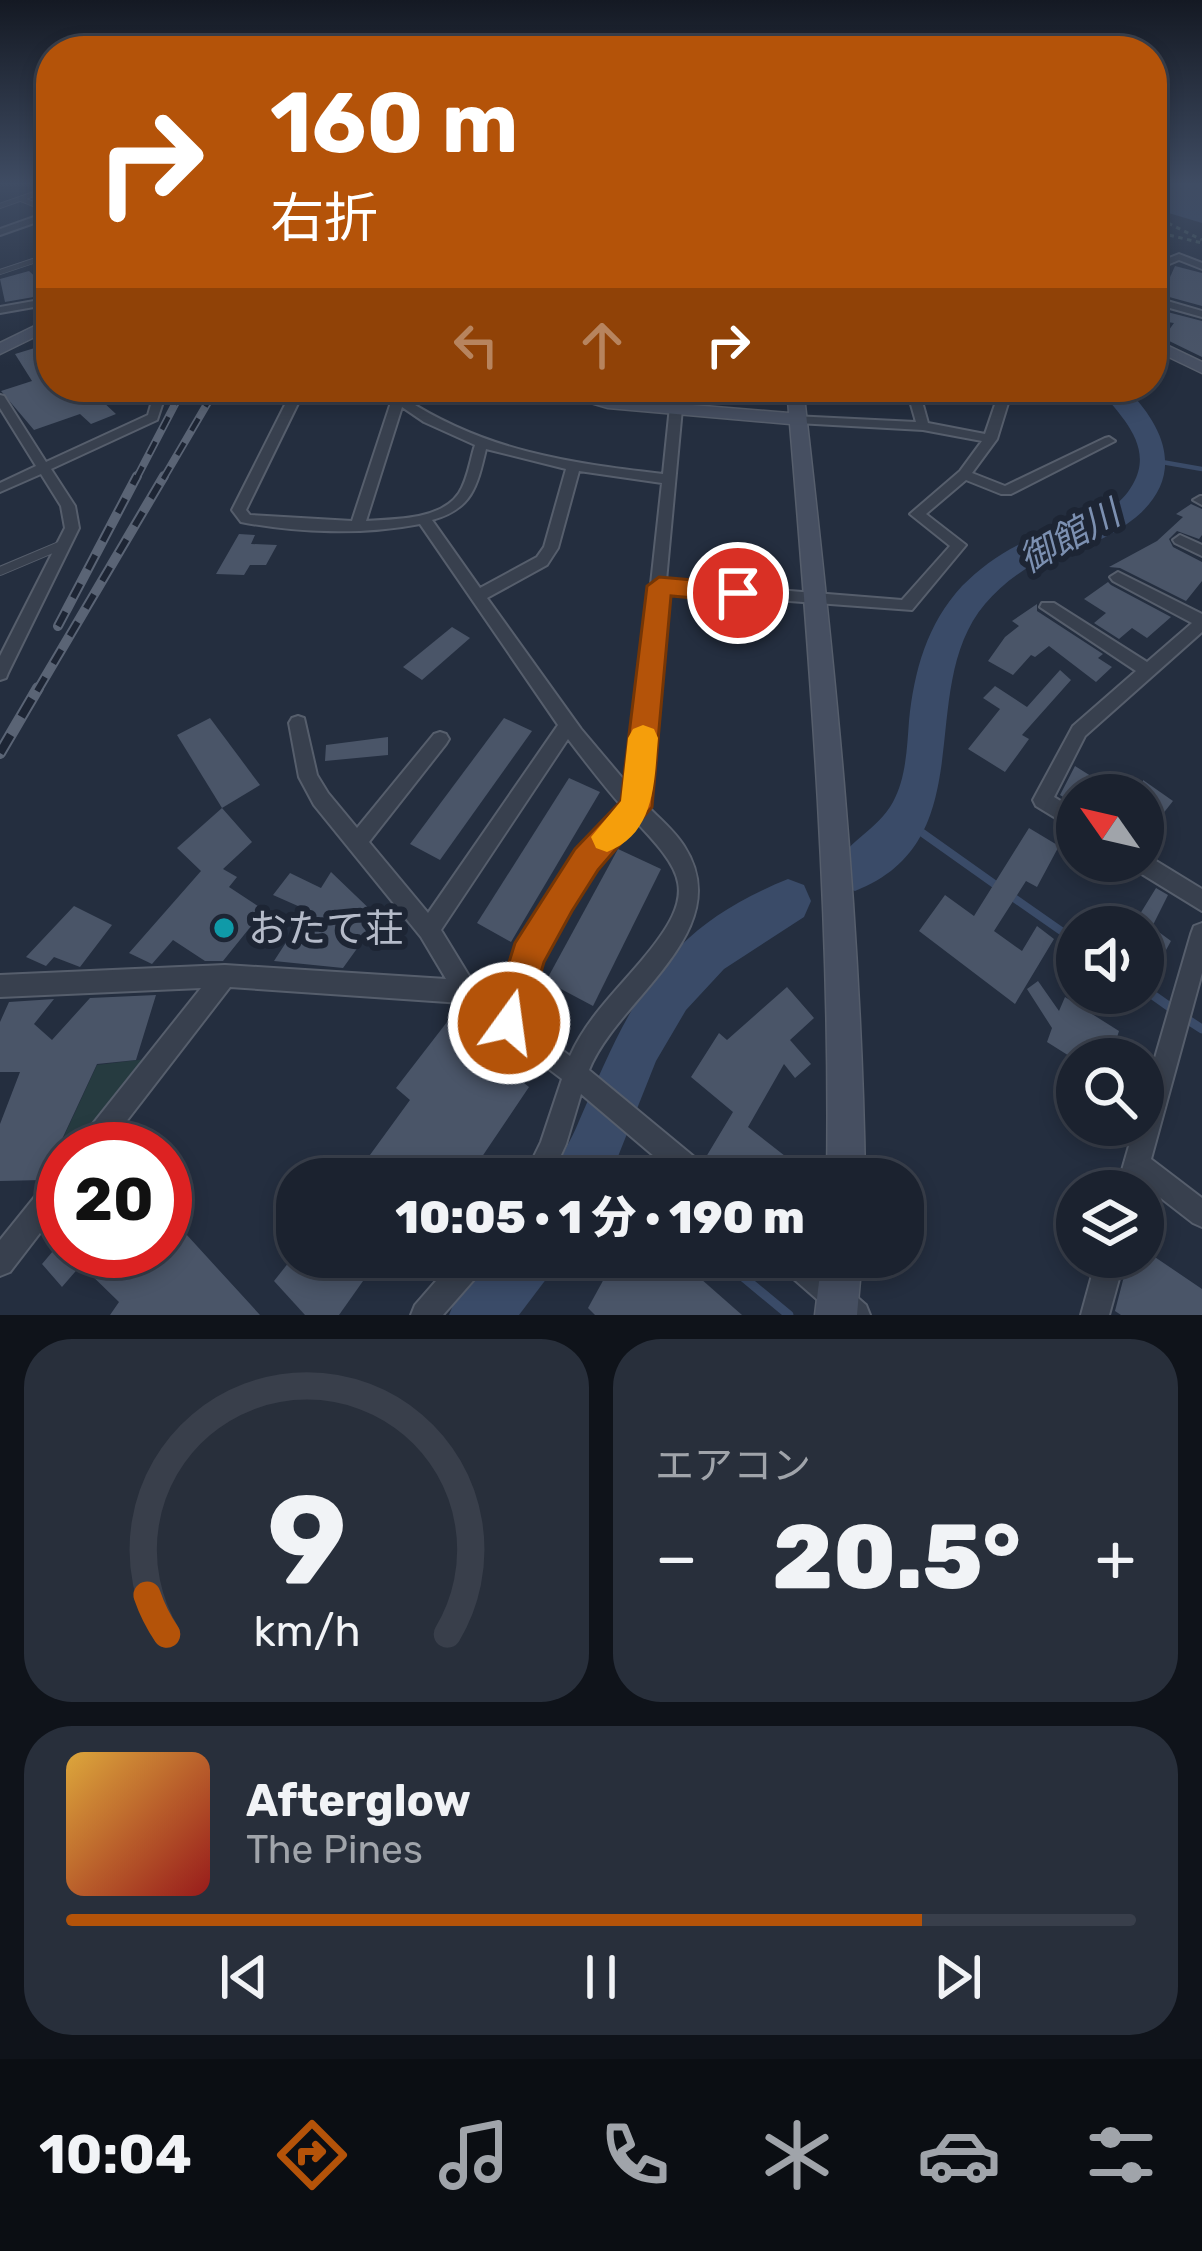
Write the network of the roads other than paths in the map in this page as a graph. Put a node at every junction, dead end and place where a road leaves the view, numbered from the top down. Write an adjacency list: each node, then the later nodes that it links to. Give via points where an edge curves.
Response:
1 (36, 260): 4 (lane)
2 (1167, 262): 3 (street, via 1179,257)
3 (1202, 266)
4 (0, 272)
5 (36, 304): 7 (street)
6 (1167, 304): 8 (street)
7 (0, 310)
8 (1202, 314)
9 (36, 331): 10 (street)
10 (0, 350)
11 (1167, 350): 12 (street)
12 (1202, 368)
13 (0, 399): 25 (street)
14 (158, 402): 30 (street, via 153,417)
15 (293, 402): 36 (street, via 239,510 247,519)
16 (397, 402): 36 (street)
17 (410, 402): 29 (street, via 436,424)
18 (611, 402): 23 (street)
19 (677, 402): 23 (street)
20 (796, 402): 24 (street)
21 (916, 402): 26 (street)
22 (1002, 402): 27 (street)
23 (677, 411): 24 (street); 33 (street)
24 (797, 419): 26 (street); 44 (street)
25 (6, 426): 30 (street)
26 (923, 426): 27 (street)
27 (991, 439): 32 (street)
28 (1109, 441): 32 (street, via 1006,491)
29 (482, 443): 31 (street); 35 (street, via 463,497)
30 (45, 467): 34 (street); 38 (street, via 68,506)
31 (573, 468): 33 (street); 43 (street, via 542,561)
32 (967, 476): 44 (street, via 917,514 959,545 906,606)
33 (666, 479): 42 (street)
34 (0, 488)
35 (422, 517): 36 (street); 43 (street)
36 (357, 526)
37 (1180, 540): 39 (street)
38 (69, 542): 40 (lane); 48 (street)
39 (1202, 551)
40 (0, 572)
41 (1118, 578): 46 (street)
42 (659, 586): 44 (street); 54 (street)
43 (480, 595): 50 (street)
44 (816, 599): 69 (street, via 846,1018)
45 (1048, 608): 47 (street)
46 (1202, 622): 47 (street)
47 (1147, 670): 52 (street, via 1079,731)
48 (0, 674)
49 (298, 723): 56 (street, via 308,777)
50 (566, 728): 54 (street); 59 (street)
51 (440, 739): 56 (street)
52 (1057, 774)
53 (1056, 775): 55 (street, via 1043,800)
54 (636, 807): 64 (lane, via 586,860 527,956); 65 (street, via 671,842 689,892 682,921 594,1034)
55 (1056, 808)
56 (358, 841): 59 (street)
57 (1164, 877): 58 (street)
58 (1202, 901)
59 (429, 930): 63 (street)
60 (1202, 934): 70 (street)
61 (225, 976): 62 (street); 63 (street); 66 (street)
62 (0, 986)
63 (466, 992): 64 (street)
64 (509, 1023): 65 (street)
65 (579, 1079): 67 (street); 68 (street)
66 (110, 1122)
67 (546, 1158)
68 (676, 1158)
69 (846, 1158)
70 (1137, 1164): 71 (street); 72 (street)
71 (1135, 1170)
72 (1202, 1214)
73 (36, 1216): 74 (street)
74 (0, 1262)
75 (457, 1278): 80 (street)
76 (811, 1278): 79 (street)
77 (843, 1278): 79 (street)
78 (1105, 1278): 81 (street)
79 (844, 1310)
80 (425, 1315)
81 (1095, 1315)

